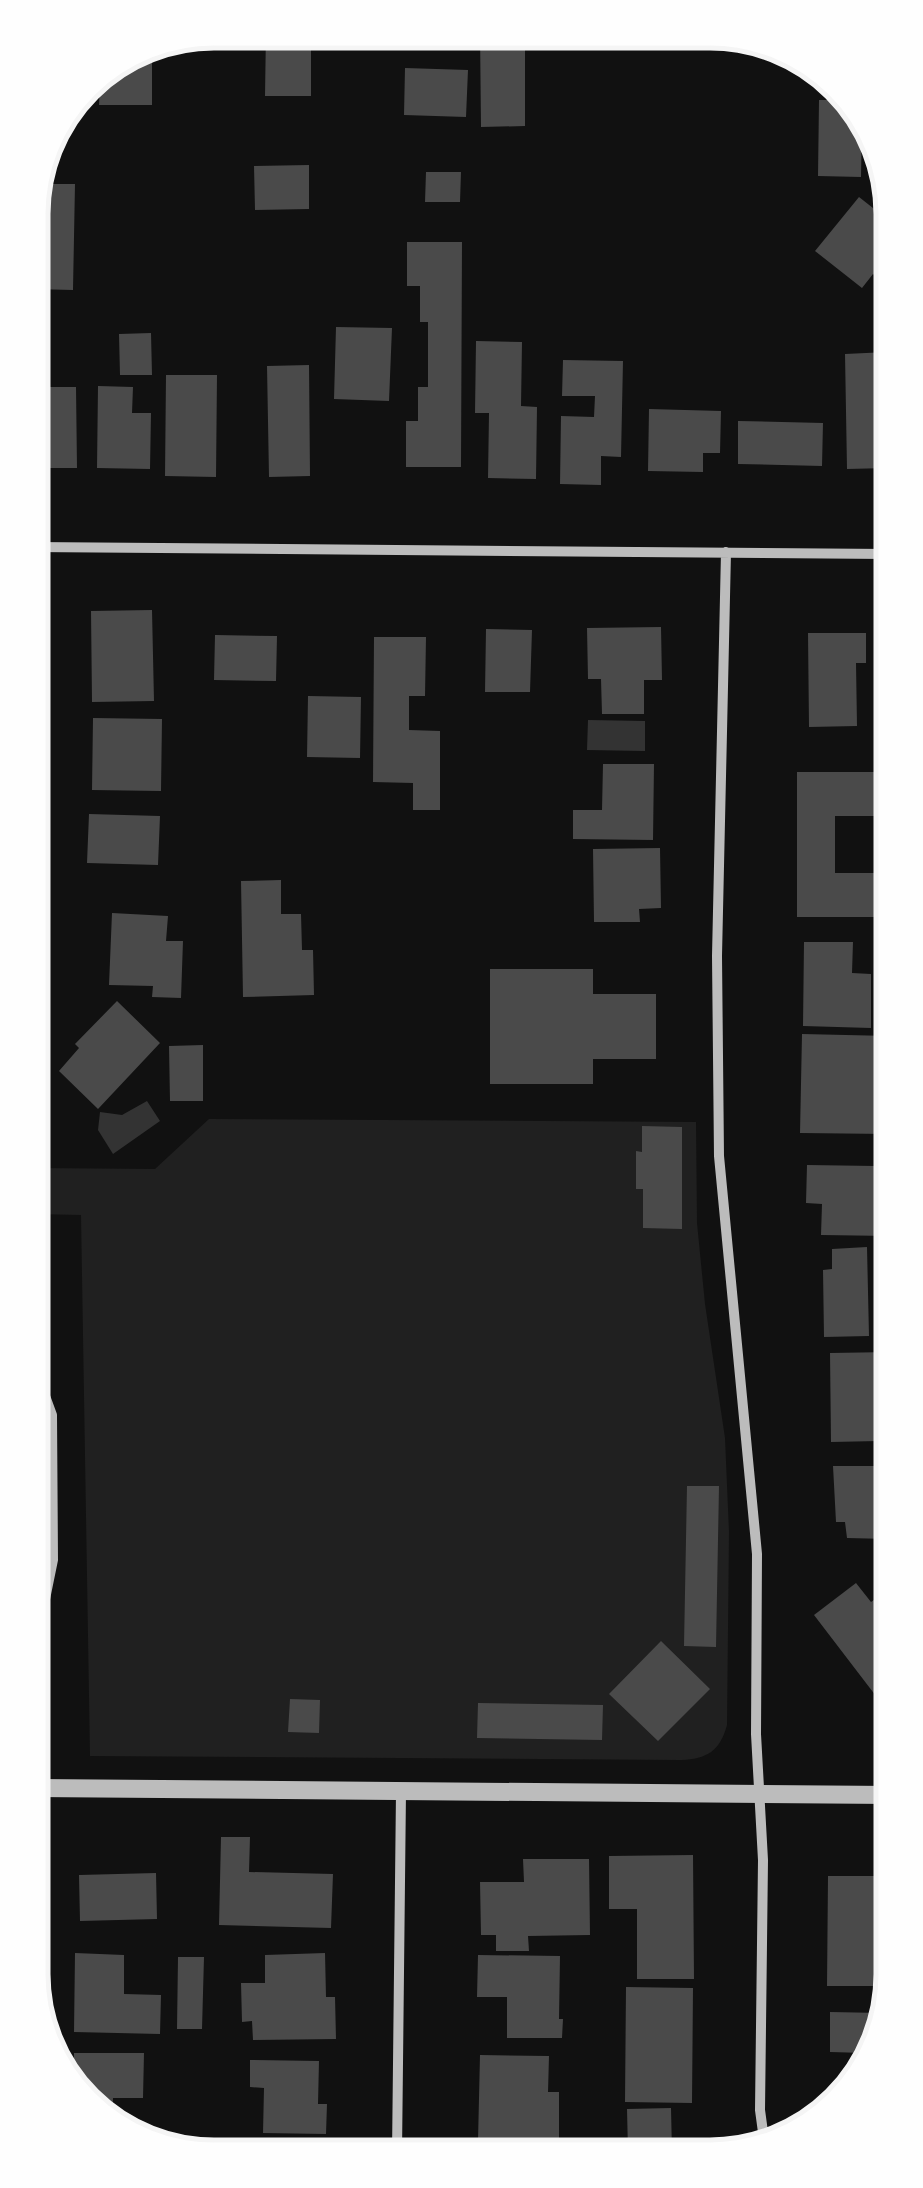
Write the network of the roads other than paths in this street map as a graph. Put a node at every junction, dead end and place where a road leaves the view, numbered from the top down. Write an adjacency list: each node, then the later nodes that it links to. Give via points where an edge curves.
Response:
1 (48, 547): 2 (street)
2 (726, 552): 3 (street); 8 (street, via 719,1156 757,1554)
3 (876, 554)
4 (48, 1403): 5 (lane, via 54,1560)
5 (48, 1589)
6 (48, 1788): 7 (street)
7 (401, 1790): 8 (street); 11 (street)
8 (758, 1794): 9 (street); 10 (street)
9 (875, 1795)
10 (763, 2131)
11 (397, 2140)

